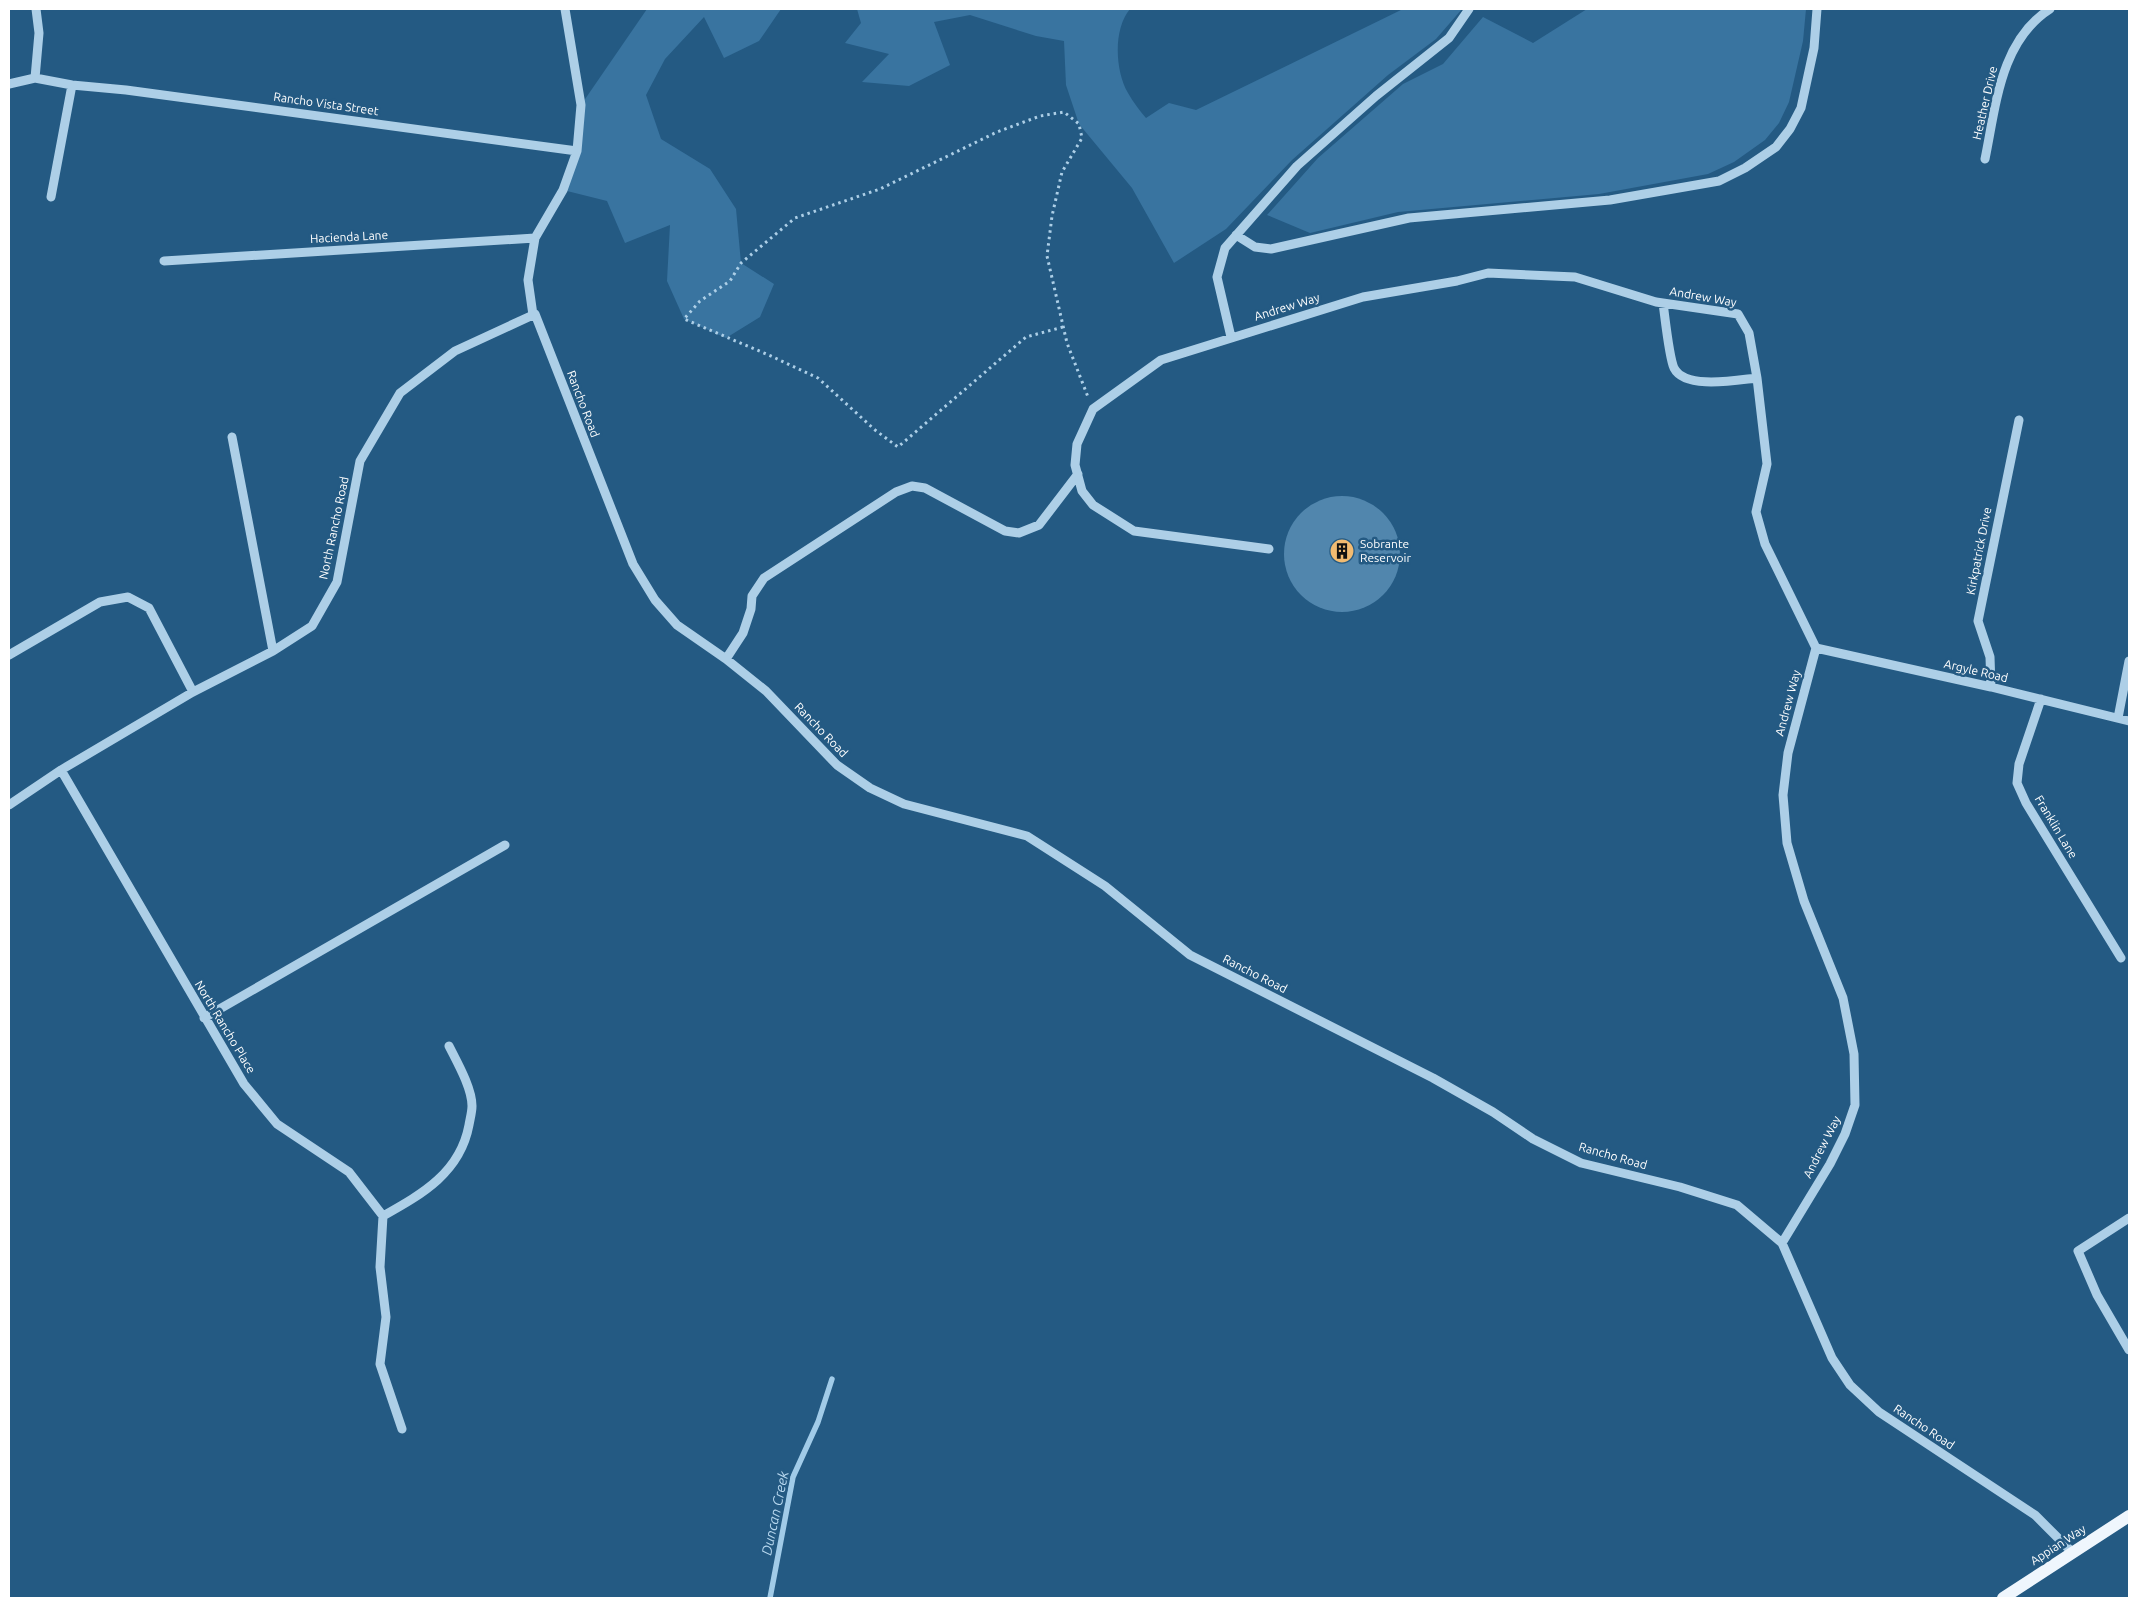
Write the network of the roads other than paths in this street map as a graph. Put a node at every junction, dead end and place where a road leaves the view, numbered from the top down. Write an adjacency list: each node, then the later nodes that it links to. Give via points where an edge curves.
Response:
1 (36, 9): 6 (street, via 40,33)
2 (565, 9): 9 (street, via 581,105)
3 (1469, 9): 12 (street, via 1449,38 1376,96 1298,166)
4 (1817, 9): 12 (street, via 1814,48 1800,108 1790,129 1776,146 1745,168 1719,181 1610,200 1409,218 1271,249 1255,247)
5 (2050, 9): 10 (street, Heather Drive, via 2039,16 2017,42 2003,74)
6 (35, 78): 7 (street); 8 (street, Rancho Vista Street)
7 (9, 84)
8 (72, 84): 9 (street, Rancho Vista Street); 11 (street)
9 (577, 151): 13 (street, via 563,190)
10 (1985, 159)
11 (51, 197)
12 (1236, 235): 17 (street, via 1225,248 1217,277)
13 (535, 238): 14 (street, Hacienda Lane); 16 (street, Rancho Road, via 528,280)
14 (164, 261)
15 (1663, 303): 17 (street, Andrew Way, via 1576,277 1488,273 1363,297); 18 (street, Andrew Way, via 1738,314 1749,334); 18 (street, via 1674,368 1683,378 1723,382)
16 (533, 315): 24 (street, North Rancho Road, via 455,351 400,393 360,461 337,582 312,626); 26 (street, Rancho Road, via 633,564 655,600 677,625)
17 (1231, 337): 21 (street, Andrew Way, via 1161,360 1093,409 1077,444 1075,466)
18 (1757, 378): 23 (street, Andrew Way, via 1768,464 1756,512 1765,544)
19 (2019, 420): 28 (street, Kirkpatrick Drive, via 1978,621 1990,657)
20 (232, 437): 24 (street)
21 (1078, 474): 22 (street, Andrew Way, via 1082,491 1093,505 1134,531); 26 (street, via 1040,525 1019,534 1005,530 925,488 912,486 896,492 764,578 752,596 743,633)
22 (1269, 549)
23 (1816, 648): 28 (street, Argyle Road); 41 (street, Andrew Way, via 1788,752 1784,805 1787,843 1804,901 1843,998 1854,1054 1855,1105 1830,1164)
24 (273, 651): 29 (street, North Rancho Road)
25 (9, 655): 29 (street, via 100,602 128,598 149,608)
26 (726, 659): 41 (street, Rancho Road, via 766,692 837,765 870,788 904,804 1027,836 1105,886 1190,955 1433,1078 1493,1112 1533,1140 1582,1163 1737,1205)
27 (2129, 661): 31 (street)
28 (1991, 687): 30 (street, Argyle Road)
29 (193, 692): 33 (street, North Rancho Road)
30 (2041, 700): 31 (street, Argyle Road); 36 (street, Franklin Lane, via 2019,764 2017,783)
31 (2118, 718): 32 (street, Argyle Road)
32 (2129, 721)
33 (61, 770): 34 (street, North Rancho Road); 37 (street, North Rancho Place)
34 (9, 804)
35 (505, 846): 37 (street)
36 (2121, 958)
37 (204, 1018): 39 (street, North Rancho Place, via 244,1084 277,1124 349,1172)
38 (449, 1046): 39 (street, via 464,1078 472,1106 466,1140 447,1173 416,1198)
39 (383, 1216): 43 (street, via 380,1267 386,1317 380,1364)
40 (2129, 1218): 42 (street, via 2078,1251 2097,1295)
41 (1782, 1243): 45 (street, Rancho Road, via 1832,1358 1850,1385 1879,1412 2035,1515)
42 (2129, 1350)
43 (402, 1429)
44 (2129, 1516): 45 (main road, Appian Way)
45 (2072, 1552): 46 (main road, Appian Way)
46 (2003, 1598)

